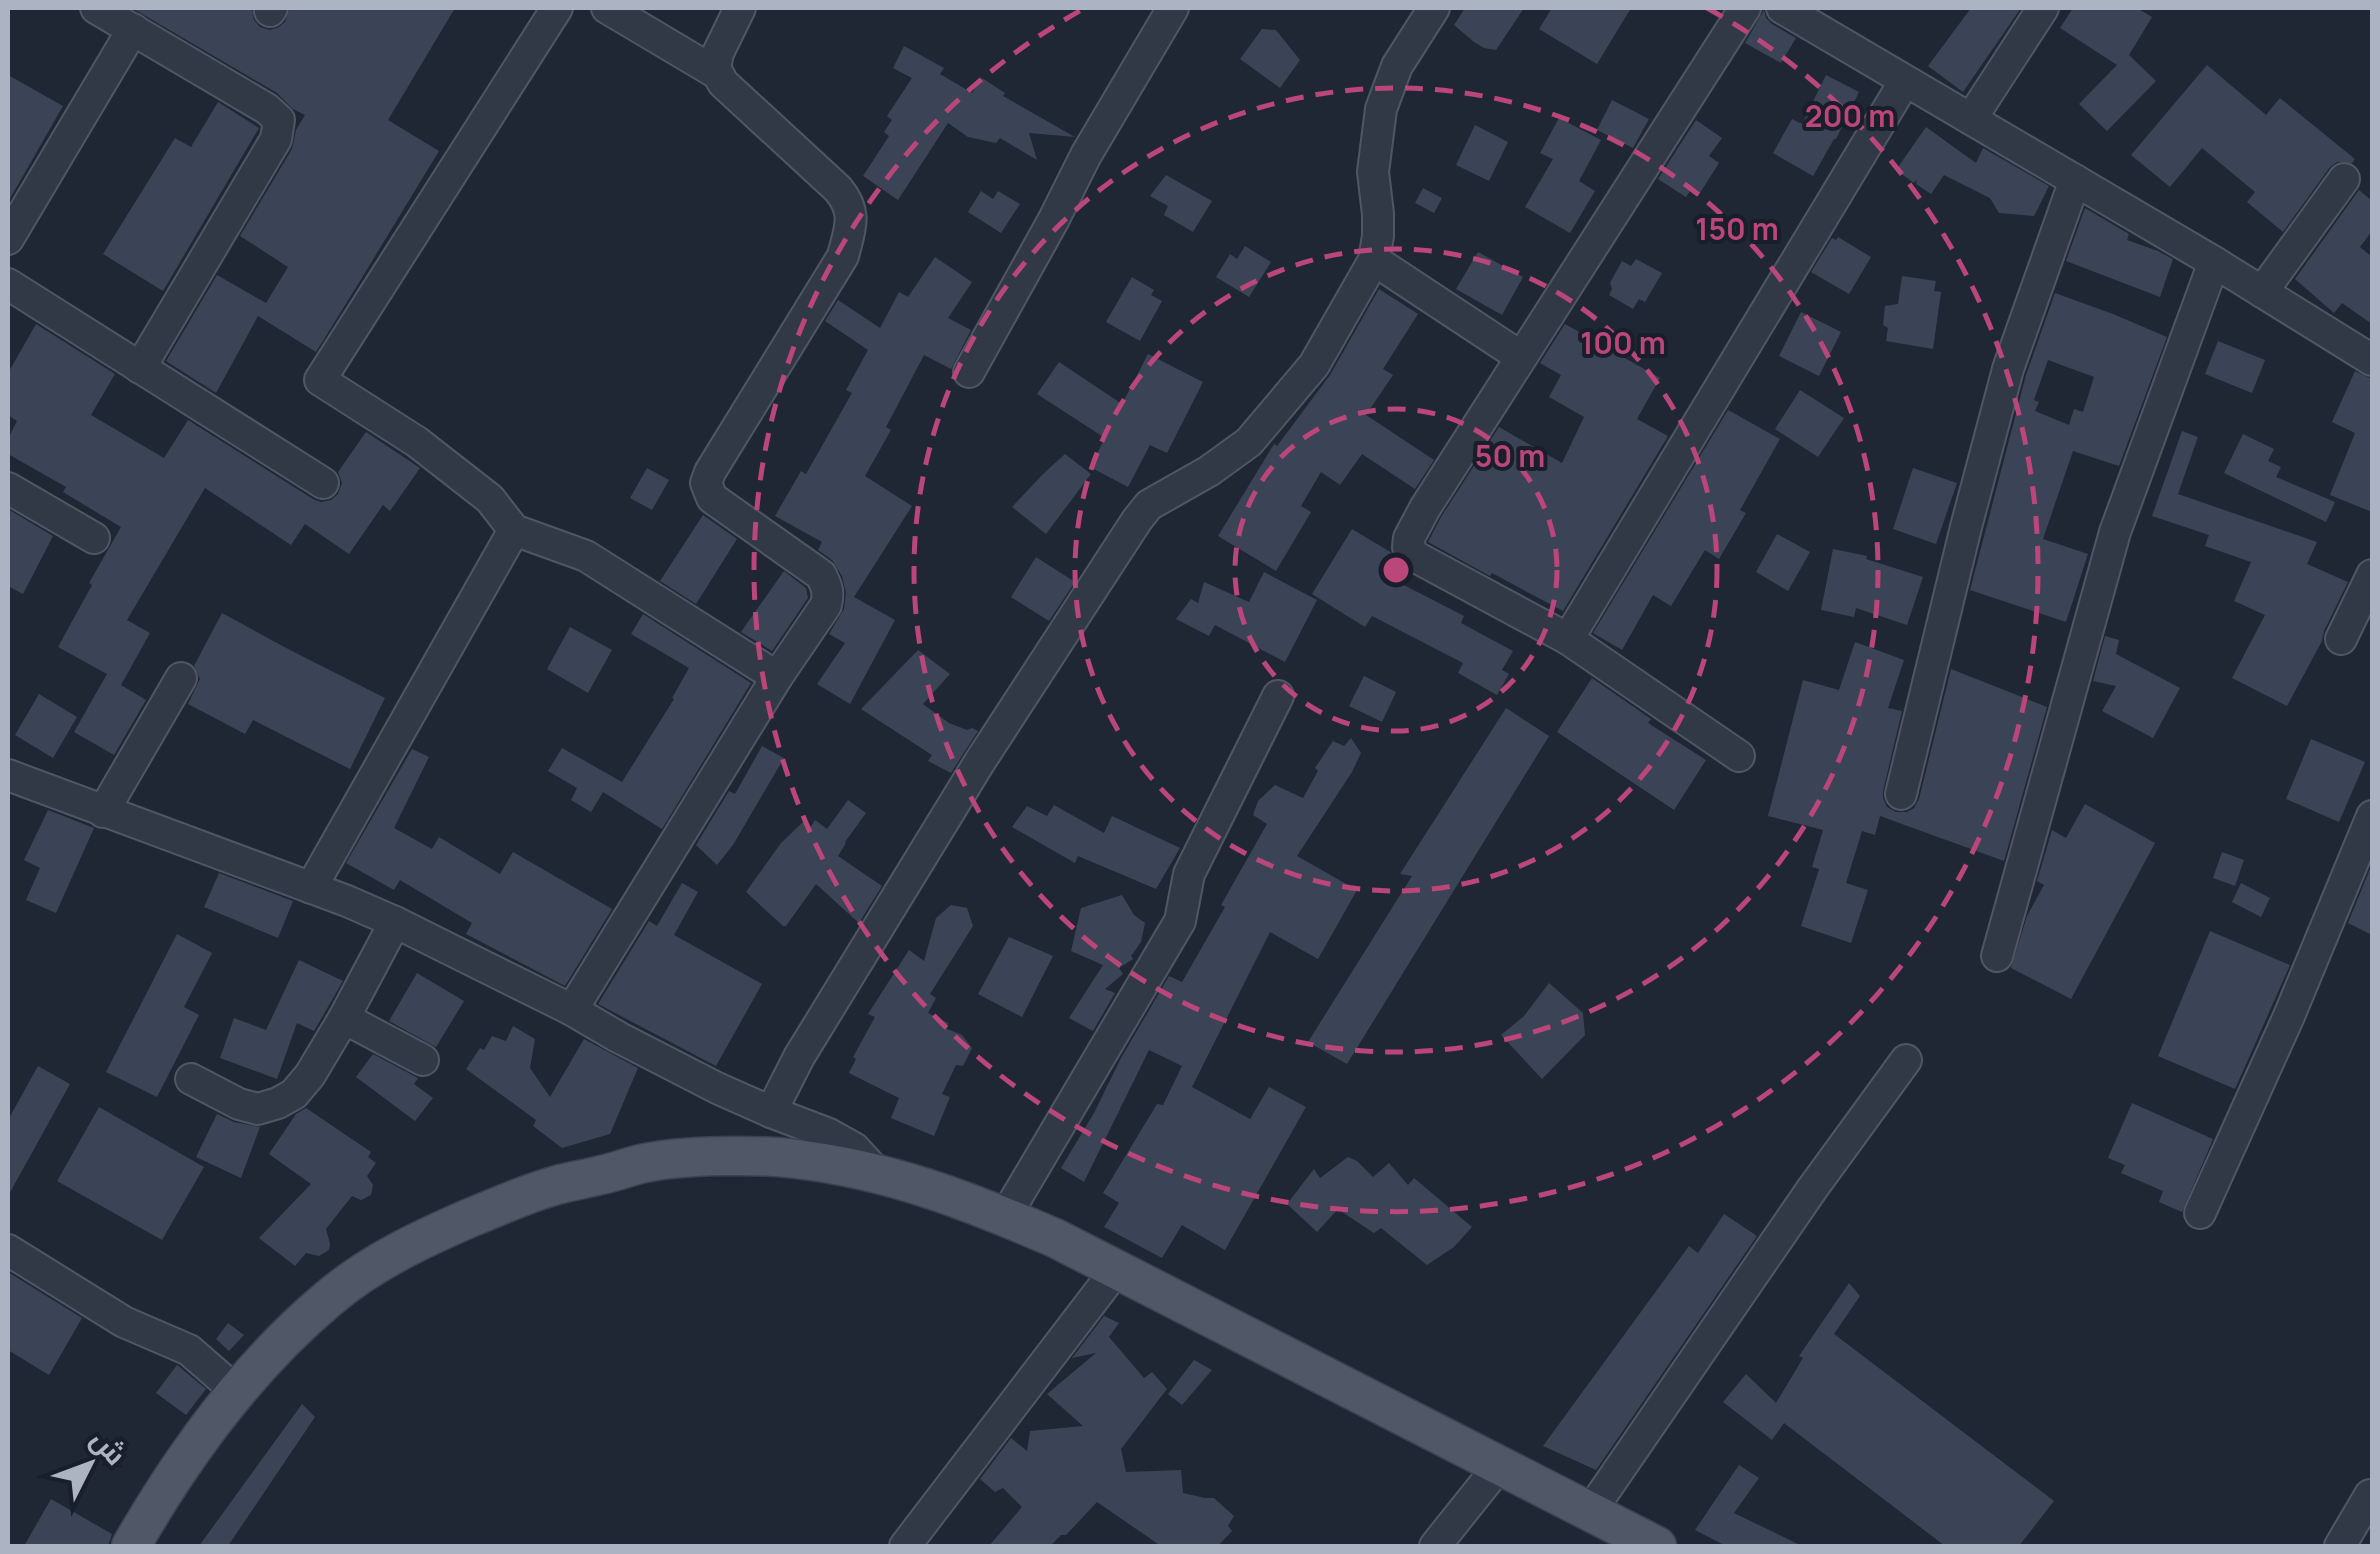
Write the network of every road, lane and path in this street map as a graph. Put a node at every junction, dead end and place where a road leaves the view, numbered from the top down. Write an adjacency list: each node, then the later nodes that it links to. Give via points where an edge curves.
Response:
1 (96, 8): 10 (street)
2 (557, 8): 27 (street, via 320,380 490,498)
3 (607, 8): 11 (street)
4 (740, 8): 11 (street, via 715,61)
5 (1172, 8): 24 (street)
6 (1434, 8): 17 (street, via 1397,66 1380,109)
7 (1746, 8): 21 (street)
8 (1782, 8): 12 (street)
9 (2042, 8): 13 (street)
10 (133, 29): 16 (street); 23 (street, via 279,120 276,140)
11 (718, 74): 33 (street, via 838,189 852,219 844,256 706,483 712,498 820,575 827,587 826,605)
12 (1905, 81): 13 (street); 30 (street)
13 (1971, 119): 15 (street)
14 (2344, 179): 20 (street)
15 (2075, 180): 18 (street); 37 (street, via 2008,369)
16 (8, 238)
17 (1374, 260): 21 (street); 48 (street, via 1314,365 1249,442 1149,505 1137,520 959,796)
18 (2214, 262): 20 (street); 42 (street, via 2116,532)
19 (8, 284): 23 (street)
20 (2262, 292): 22 (street)
21 (1522, 357): 30 (street, via 1425,508 1408,547 1436,569)
22 (2372, 360)
23 (140, 368): 25 (street)
24 (969, 372)
25 (323, 483)
26 (8, 488): 28 (street)
27 (514, 530): 33 (street, via 586,556); 40 (street)
28 (94, 538)
29 (2372, 576): 31 (street)
30 (1568, 639): 35 (street)
31 (2341, 640)
32 (182, 678): 38 (street)
33 (777, 678): 43 (street)
34 (1278, 696): 51 (street, via 1189,874 1180,921)
35 (1739, 756)
36 (8, 775): 38 (street)
37 (1901, 794)
38 (104, 812): 40 (street)
39 (2372, 816): 50 (street)
40 (312, 888): 41 (street)
41 (396, 922): 43 (street); 44 (street)
42 (1998, 956)
43 (572, 1010): 48 (street)
44 (344, 1018): 45 (street); 47 (street, via 310,1075 278,1103 258,1109 239,1104)
45 (423, 1060)
46 (1906, 1060): 57 (street)
47 (191, 1080)
48 (771, 1112): 49 (street, via 854,1148)
49 (877, 1173): 51 (main road); 54 (main road, via 792,1158 701,1158 648,1162 524,1196 384,1260 328,1298)
50 (2200, 1214)
51 (1005, 1217): 53 (main road)
52 (8, 1250): 54 (street, via 124,1322 188,1350)
53 (1116, 1270): 55 (main road); 60 (street)
54 (236, 1391): 59 (main road)
55 (1499, 1466): 57 (main road); 61 (street)
56 (2370, 1495): 62 (street)
57 (1590, 1512): 58 (main road)
58 (1638, 1542)
59 (131, 1546)
60 (905, 1546)
61 (1435, 1546)
62 (2340, 1546)

